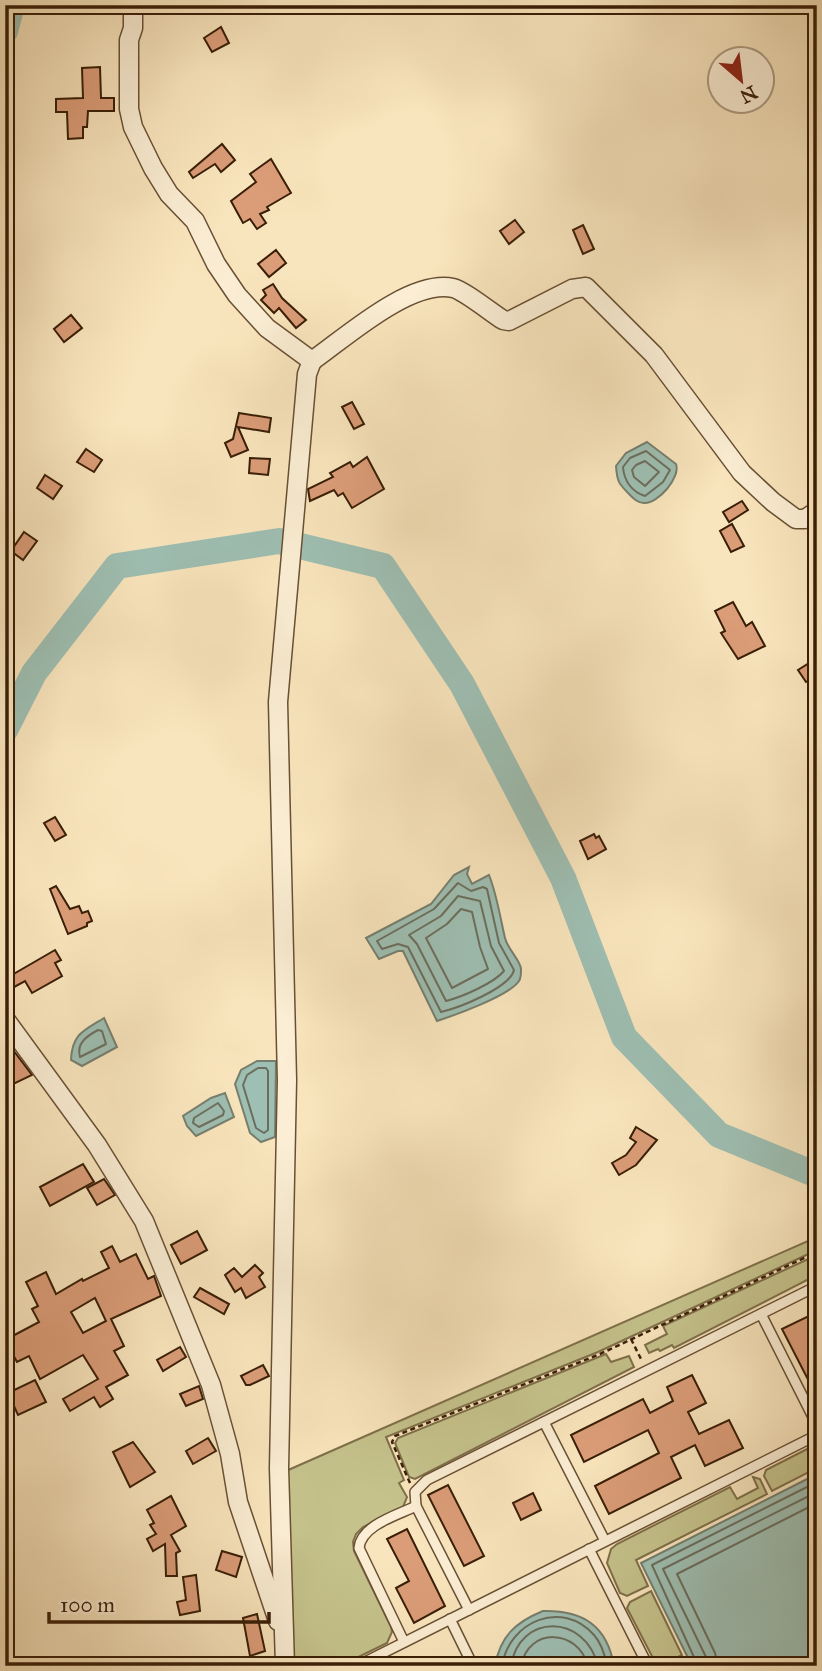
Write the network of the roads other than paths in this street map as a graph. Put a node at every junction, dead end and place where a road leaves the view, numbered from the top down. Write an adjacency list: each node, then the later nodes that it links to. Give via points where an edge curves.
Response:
1 (133, 5): 2 (street, via 129,40 133,127 169,194 195,222 237,295)
2 (309, 368): 3 (street, via 404,296 454,288 509,321 586,286 654,355 742,473 796,519); 16 (street, via 278,702 286,1080 279,1468)
3 (817, 511)
4 (5, 1019): 16 (street, via 97,1145 144,1221 211,1385 238,1502)
5 (817, 1286): 6 (lane)
6 (761, 1314): 7 (lane); 8 (lane)
7 (544, 1422): 10 (lane, via 428,1480 415,1492); 11 (lane)
8 (817, 1426)
9 (817, 1435): 11 (lane)
10 (416, 1506): 13 (lane); 15 (lane, via 370,1530 359,1541 360,1555)
11 (605, 1541): 12 (lane)
12 (589, 1549): 13 (lane); 20 (lane)
13 (469, 1610): 14 (lane)
14 (450, 1619): 15 (lane); 19 (lane)
15 (404, 1642): 18 (lane)
16 (285, 1643): 17 (street)
17 (285, 1666)
18 (356, 1666)
19 (473, 1666)
20 (648, 1666)

